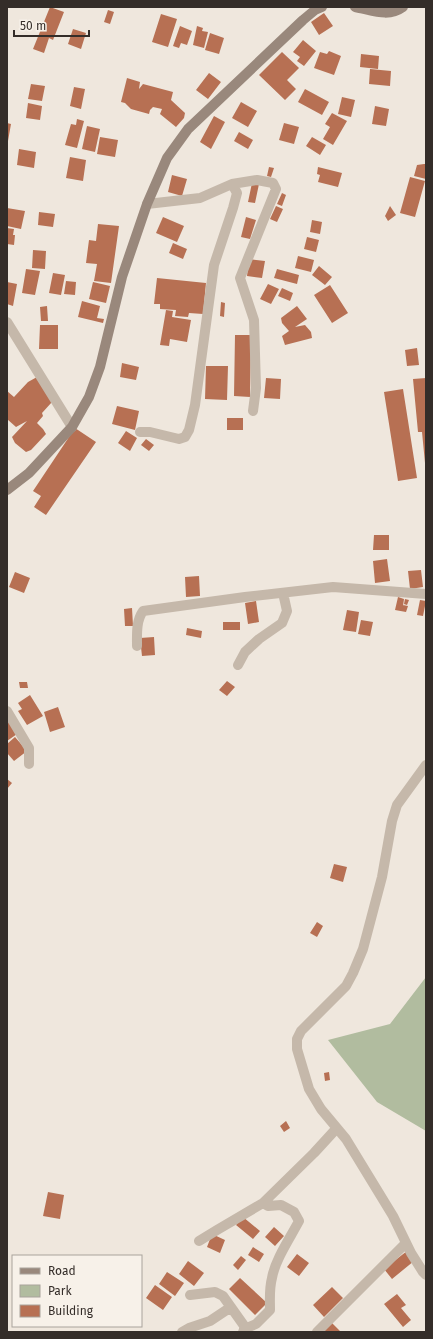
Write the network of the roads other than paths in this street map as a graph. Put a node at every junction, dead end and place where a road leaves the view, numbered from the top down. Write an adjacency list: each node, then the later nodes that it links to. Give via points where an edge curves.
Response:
1 (322, 7): 5 (main road, via 303,20 188,129 167,158)
2 (355, 7): 3 (main road, via 387,14)
3 (403, 7)
4 (232, 184): 5 (street, via 200,198); 7 (street, via 257,180 273,183 276,189 240,278 254,320 256,388); 9 (street, via 236,193 214,265 195,405 189,430 185,437 179,439)
5 (147, 204): 8 (main road, via 122,277 100,367 89,397)
6 (7, 322): 8 (street)
7 (253, 411)
8 (72, 427): 10 (main road, via 29,473)
9 (140, 432)
10 (7, 490)
11 (283, 593): 12 (street, via 333,587); 13 (street, via 143,611 139,616 136,633); 14 (street, via 287,611 282,623 245,652)
12 (426, 594)
13 (137, 646)
14 (238, 665)
15 (7, 711): 16 (street, via 29,748)
16 (29, 764)
17 (426, 765): 18 (street, via 398,805 392,821 382,878 363,949 353,973 346,986 301,1031 297,1039 308,1089)
18 (336, 1128): 19 (street); 21 (street, via 346,1139 393,1216)
19 (263, 1203): 20 (street); 25 (street, via 268,1206 281,1206 294,1212 299,1221 272,1277 270,1310 256,1324)
20 (200, 1241)
21 (406, 1243): 22 (street); 27 (street)
22 (426, 1275)
23 (190, 1295): 24 (street, via 215,1292 223,1296)
24 (231, 1307): 25 (street, via 245,1326); 26 (street, via 210,1321)
25 (244, 1330)
26 (182, 1332)
27 (317, 1332)

